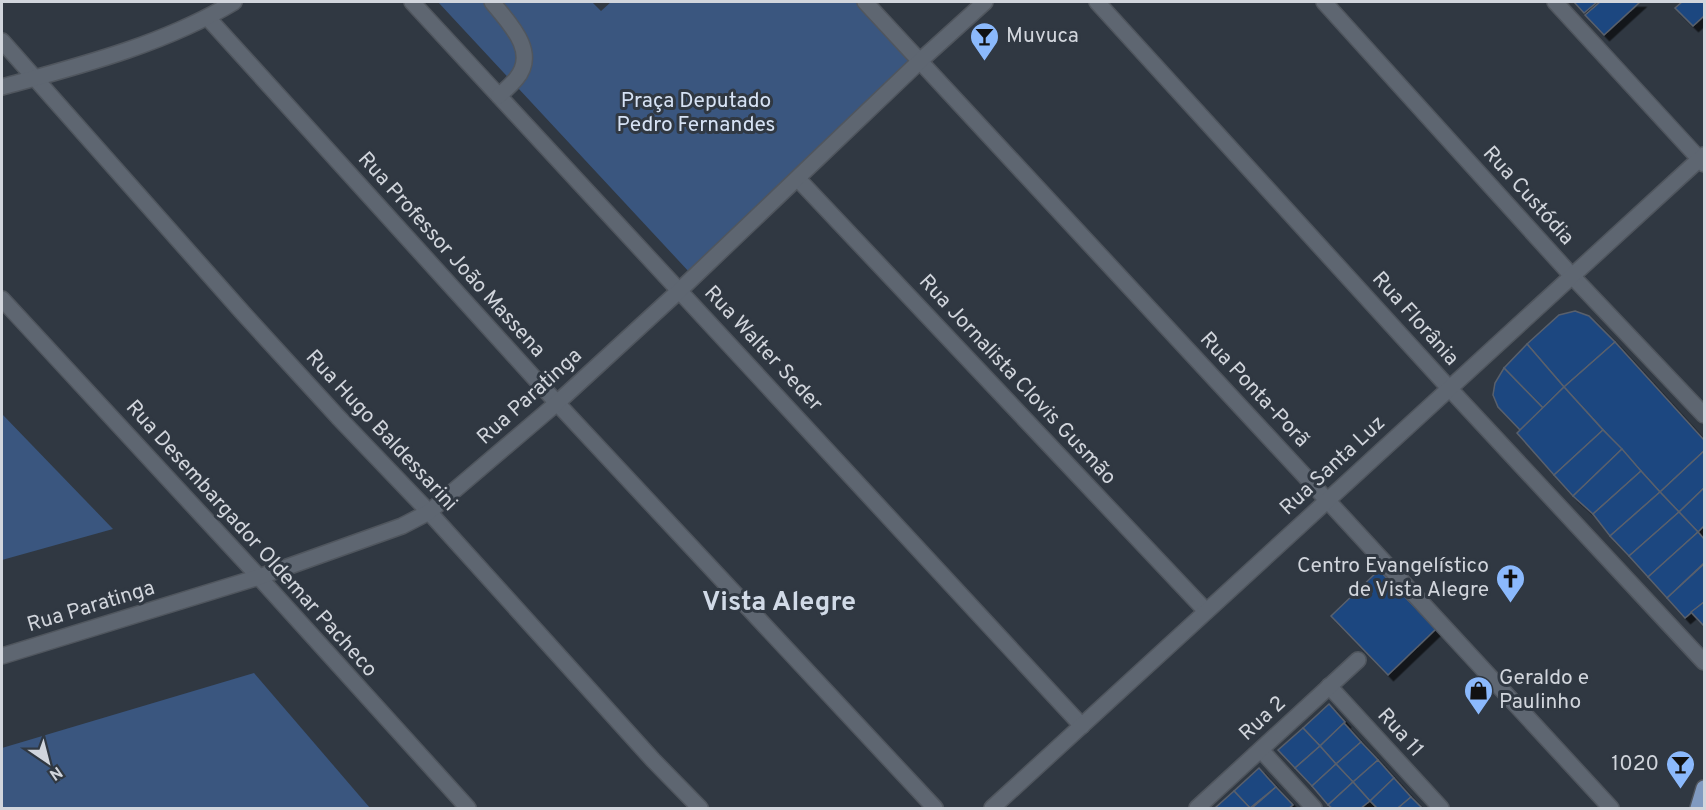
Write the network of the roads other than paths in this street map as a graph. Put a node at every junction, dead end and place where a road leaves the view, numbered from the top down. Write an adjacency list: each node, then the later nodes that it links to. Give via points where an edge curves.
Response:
1 (234, 2): 9 (street)
2 (411, 2): 14 (street, Rua Walter Seder)
3 (492, 2): 14 (street, via 525,50 525,65)
4 (865, 2): 11 (street, Rua Ponta-Porã)
5 (985, 2): 11 (street, Rua Paratinga)
6 (1097, 2): 20 (street, Rua Florânia)
7 (1324, 2): 17 (street, Rua Custódia)
8 (1555, 2): 15 (street)
9 (208, 18): 12 (street, via 111,56); 21 (street, Rua Professor João Massena)
10 (2, 41): 12 (street, Rua Hugo Baldessarini)
11 (921, 60): 16 (street, Rua Paratinga); 23 (street, Rua Ponta-Porã)
12 (34, 78): 13 (street); 24 (street, Rua Hugo Baldessarini, via 291,365)
13 (2, 87)
14 (500, 96): 18 (street, Rua Walter Seder)
15 (1703, 159): 17 (street, Rua Santa Luz)
16 (798, 179): 18 (street, Rua Paratinga); 26 (street, Rua Jornalista Clovis Gusmão)
17 (1572, 276): 20 (street, Rua Santa Luz); 22 (street, Rua Custódia)
18 (680, 290): 21 (street, Rua Paratinga); 31 (street, Rua Walter Seder)
19 (2, 299): 25 (street, Rua Desembargador Oldemar Pacheco)
20 (1449, 388): 23 (street, Rua Santa Luz); 29 (street, Rua Florânia)
21 (557, 403): 24 (street, Rua Paratinga); 36 (street, Rua Professor João Massena)
22 (1704, 415)
23 (1327, 500): 26 (street, Rua Santa Luz); 41 (street, Rua Ponta-Porã)
24 (429, 512): 25 (street, Rua Paratinga, via 402,526); 35 (street, Rua Hugo Baldessarini)
25 (259, 577): 27 (street, Rua Paratinga); 34 (street, Rua Desembargador Oldemar Pacheco)
26 (1206, 611): 31 (street, Rua Santa Luz)
27 (2, 656)
28 (1358, 660): 30 (street, Rua 2)
29 (1704, 662)
30 (1329, 686): 32 (street, Rua 2); 40 (street, Rua 11)
31 (1082, 726): 37 (street, Rua Santa Luz)
32 (1261, 750): 38 (street, Rua 2); 39 (street)
33 (1704, 788): 42 (main road)
34 (468, 808)
35 (700, 808)
36 (935, 808)
37 (992, 808)
38 (1197, 808)
39 (1314, 808)
40 (1441, 808)
41 (1611, 808)
42 (1698, 808)

